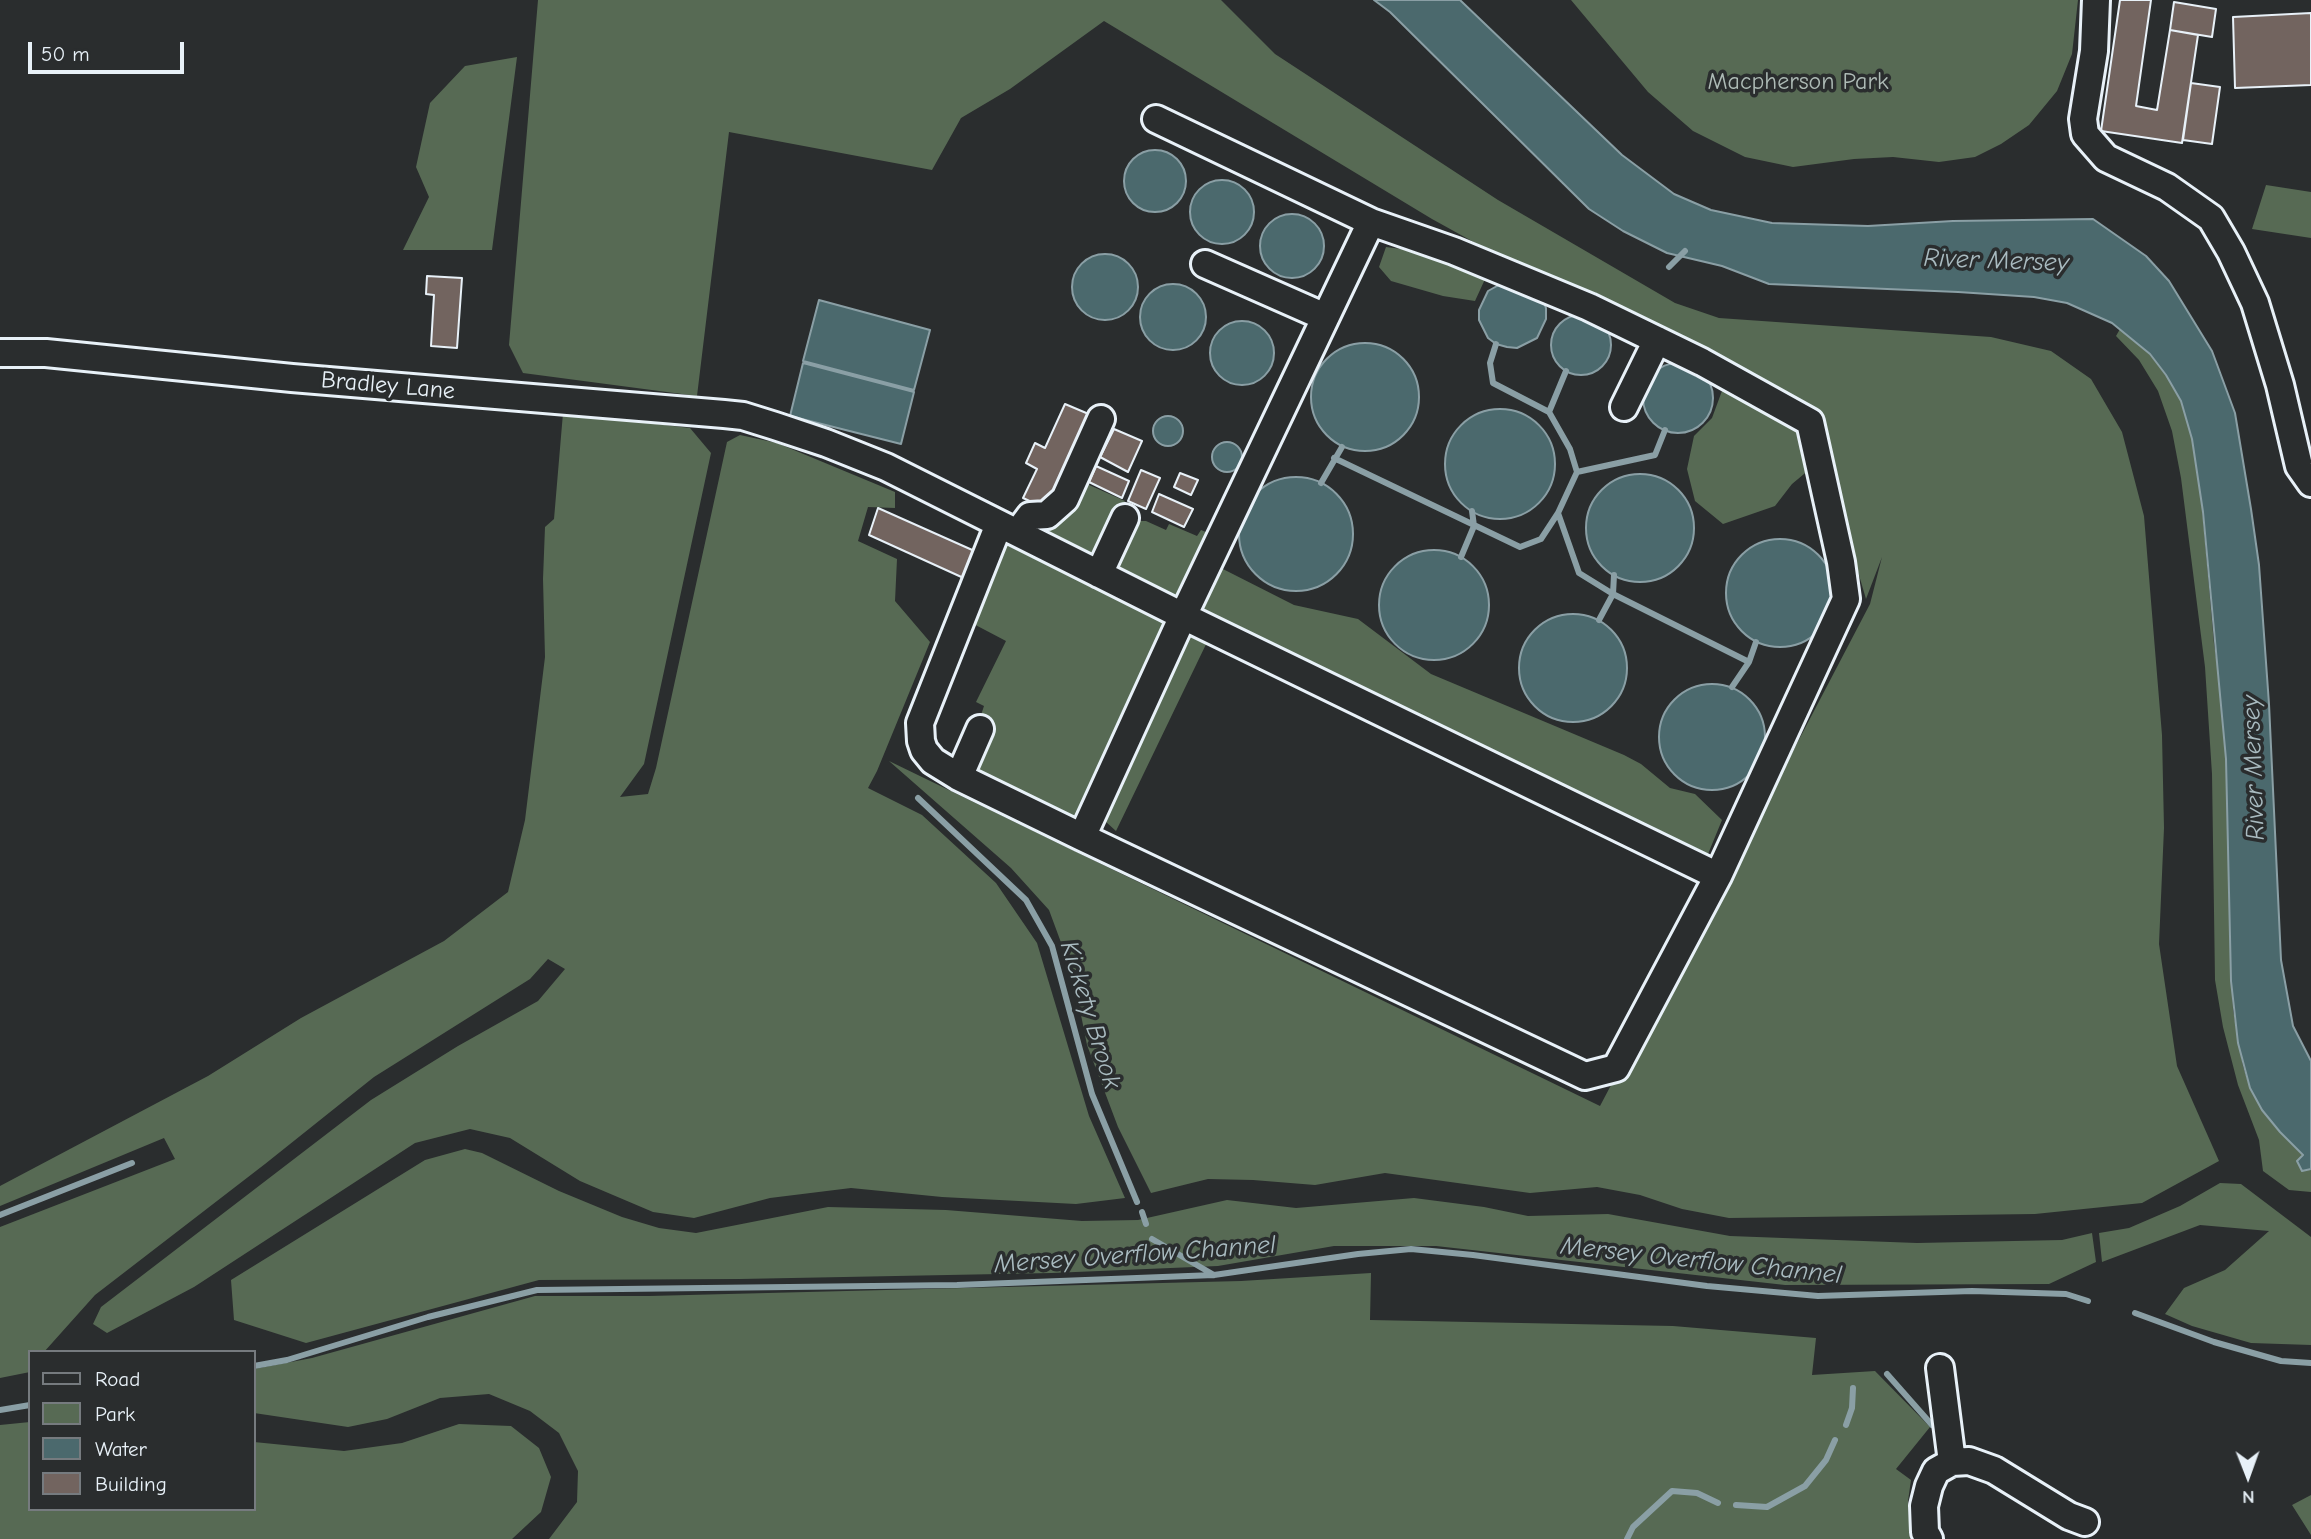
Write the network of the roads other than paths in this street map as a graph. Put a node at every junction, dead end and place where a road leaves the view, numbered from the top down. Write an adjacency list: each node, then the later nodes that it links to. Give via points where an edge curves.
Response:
1 (2096, 0): 10 (street, via 2085,134 2106,158 2167,187 2211,218 2255,303 2299,466)
2 (1156, 119): 3 (street)
3 (1371, 222): 5 (street); 6 (street, via 1540,286)
4 (1205, 264): 5 (street)
5 (1325, 317): 14 (street)
6 (1657, 340): 8 (street); 18 (street, via 1810,422 1846,599)
7 (0, 352): 12 (street, Bradley Lane, via 743,416 887,467)
8 (1624, 407)
9 (1101, 419): 12 (street, via 1065,499 1048,514 1030,516)
10 (2311, 483)
11 (1125, 518): 13 (street)
12 (1009, 528): 13 (street, Bradley Lane); 16 (street, via 920,723 924,750)
13 (1099, 574): 14 (street, Bradley Lane)
14 (1183, 617): 17 (street); 18 (street, Bradley Lane)
15 (980, 729): 16 (street)
16 (959, 777): 17 (street)
17 (1082, 837): 18 (street, via 1586,1076 1616,1068)
18 (1718, 876)
19 (1940, 1368): 20 (street)
20 (1952, 1462): 21 (street, via 1969,1461 1994,1470 2069,1517); 22 (street, via 1936,1471 1923,1506)
21 (2085, 1522)
22 (1929, 1539)

